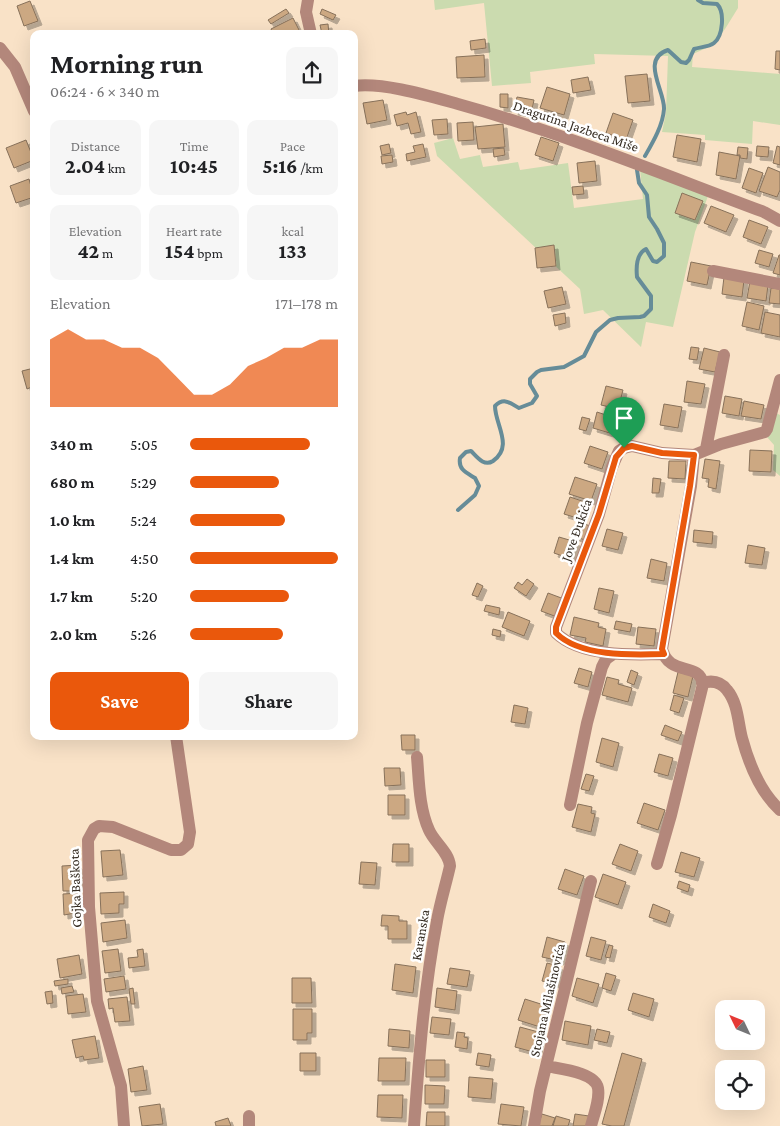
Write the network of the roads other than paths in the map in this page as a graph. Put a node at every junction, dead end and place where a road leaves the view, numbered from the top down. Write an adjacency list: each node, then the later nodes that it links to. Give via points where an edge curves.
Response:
1 (308, 0): 2 (street, via 306,12)
2 (310, 30)
3 (0, 48): 5 (street, via 15,67)
4 (358, 85): 6 (street, Dragutina Jazbeca Miše, via 438,98 542,128 764,212)
5 (30, 102)
6 (780, 221)
7 (713, 271): 8 (street)
8 (780, 284)
9 (724, 355): 11 (street)
10 (780, 380): 11 (street, Jove Đukića, via 765,432)
11 (700, 452): 12 (street, Jove Đukića, via 662,453 632,446 624,448 616,457 599,514 556,627 560,637 582,648); 13 (street, via 690,486 662,649)
12 (613, 654): 13 (street, Jove Đukića); 17 (street, via 602,667)
13 (664, 654): 14 (street, via 669,663 695,672)
14 (702, 683): 18 (street, via 715,682 727,690 752,768); 19 (street)
15 (177, 740): 22 (street, Gojka Baškota, via 190,832 188,844 181,850 171,850 105,826 94,829 88,840 89,907 97,1000 121,1086)
16 (417, 757): 23 (street, Karanska, via 428,829 448,857 450,866 429,966)
17 (570, 805)
18 (780, 810)
19 (657, 864)
20 (591, 881): 21 (street, Stojana Milašinovića)
21 (546, 1066): 24 (street, Stojana Milašinovića); 25 (street, via 587,1075 594,1080 598,1086 598,1097)
22 (124, 1126)
23 (414, 1126)
24 (534, 1126)
25 (591, 1126)

